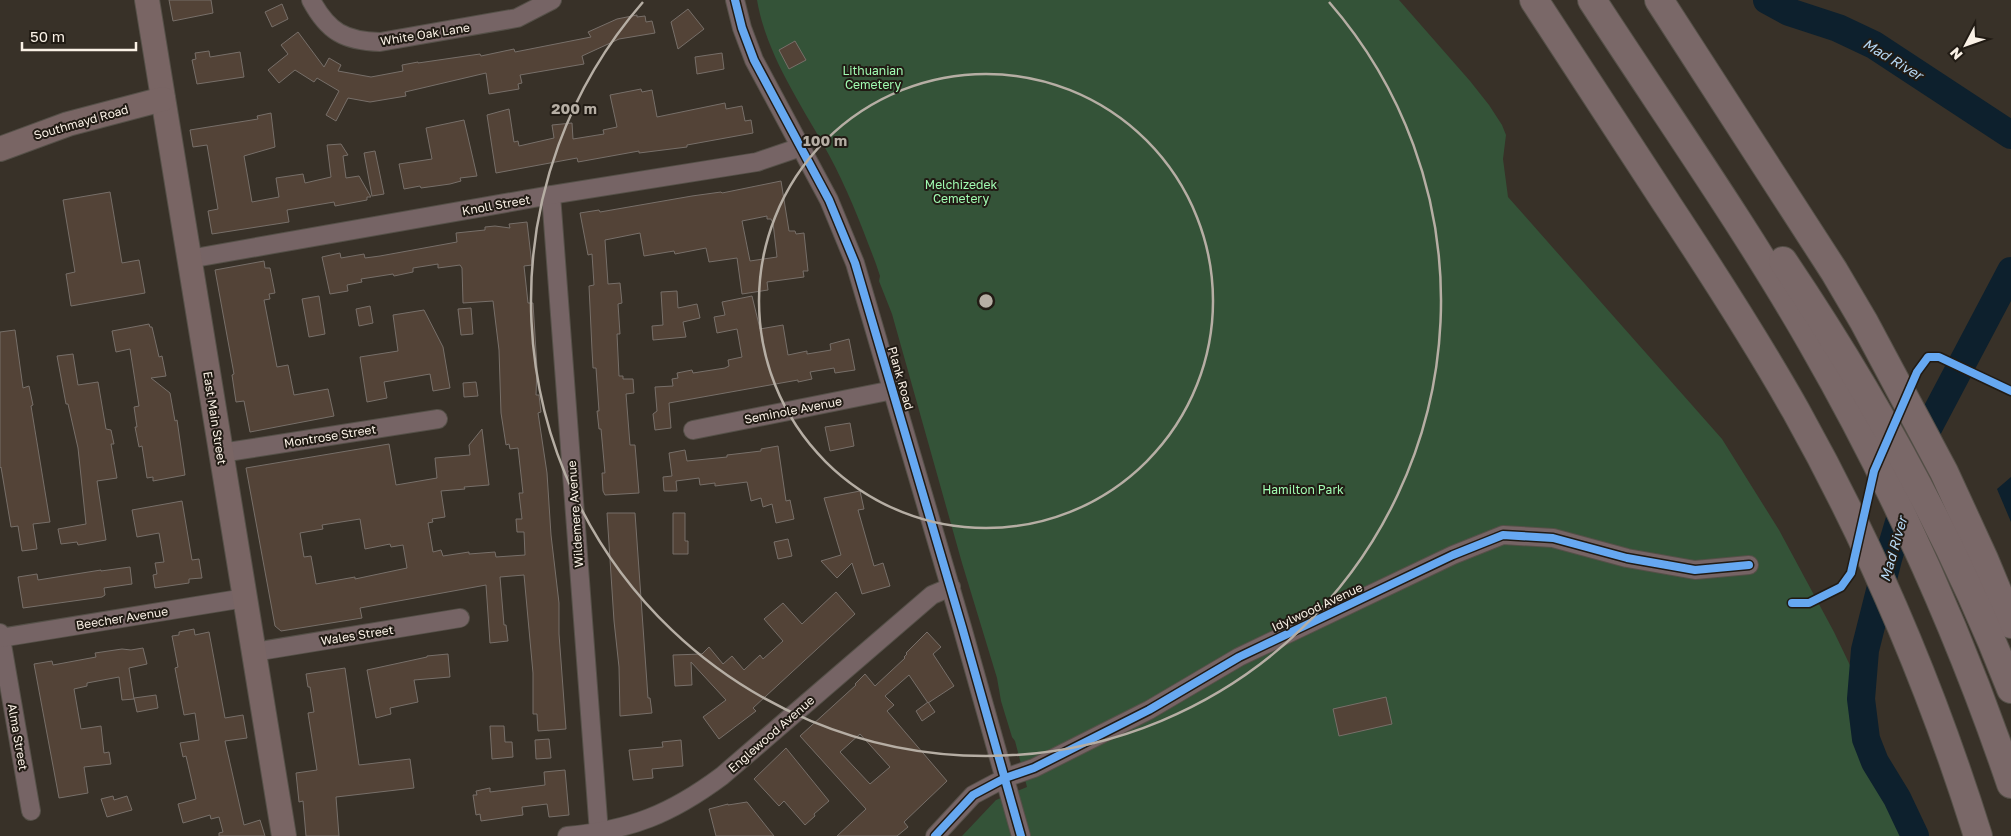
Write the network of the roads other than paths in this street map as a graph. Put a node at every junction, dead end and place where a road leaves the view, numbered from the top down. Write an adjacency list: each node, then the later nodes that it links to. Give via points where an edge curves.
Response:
1 (147, 0): 8 (main road, East Main Street)
2 (311, 0): 3 (street, White Oak Lane, via 335,32 358,42 380,42 517,18)
3 (552, 0)
4 (735, 0): 9 (street, Plank Road, via 754,60)
5 (1534, 0): 34 (highway, via 1739,315 1796,411 1852,520 1899,624 1936,716)
6 (1592, 0): 12 (highway)
7 (1659, 0): 22 (highway, via 1838,278 1896,379 1944,472)
8 (163, 99): 10 (main road, Southmayd Road, via 68,124); 13 (main road, East Main Street)
9 (801, 147): 11 (street, Knoll Street, via 757,162); 14 (street, Plank Road, via 848,243)
10 (0, 149)
11 (551, 195): 13 (street, Knoll Street); 29 (street, Wildemere Avenue)
12 (1726, 204): 25 (highway, via 1769,240 1844,353 1932,510 1976,602); 27 (highway, via 1804,329 1872,453 1956,634)
13 (189, 259): 17 (main road, East Main Street)
14 (893, 390): 16 (street, Seminole Avenue); 19 (street, Plank Road)
15 (438, 419): 17 (street, Montrose Street)
16 (693, 430)
17 (221, 453): 20 (main road, East Main Street)
18 (1749, 564): 26 (street, Idylwood Avenue, via 1695,570 1627,558 1554,538 1503,535 1453,555 1240,656 1149,710 1034,768)
19 (951, 587): 26 (street, Plank Road); 29 (street, Englewood Avenue, via 932,595 697,795 667,812)
20 (245, 598): 23 (street, Beecher Avenue); 24 (main road, East Main Street)
21 (460, 618): 24 (street, Wales Street)
22 (2011, 624)
23 (0, 636): 28 (street, Alma Street)
24 (254, 652): 30 (main road, East Main Street)
25 (2011, 688)
26 (1005, 778): 32 (street, Idylwood Avenue, via 973,795); 33 (street, Plank Road)
27 (2011, 784)
28 (31, 812)
29 (599, 833): 31 (street, Englewood Avenue)
30 (284, 836)
31 (568, 836)
32 (935, 836)
33 (1021, 836)
34 (1978, 836)

